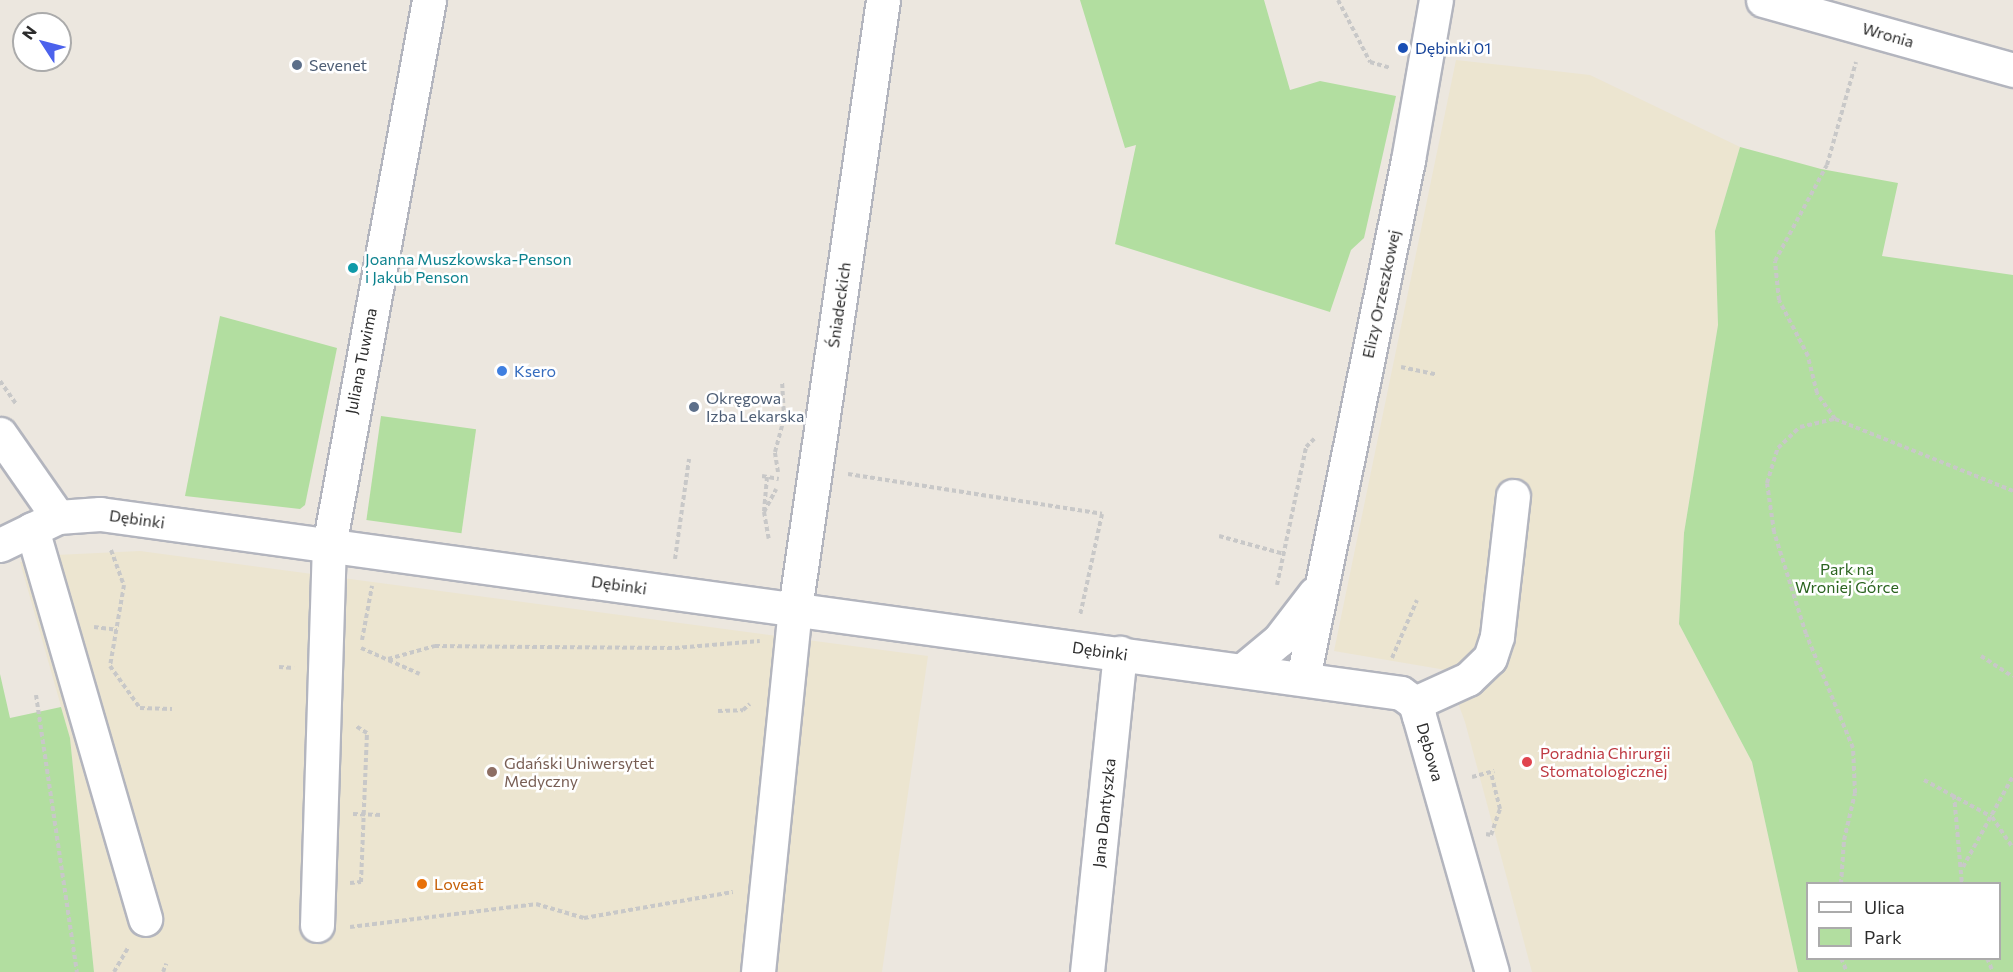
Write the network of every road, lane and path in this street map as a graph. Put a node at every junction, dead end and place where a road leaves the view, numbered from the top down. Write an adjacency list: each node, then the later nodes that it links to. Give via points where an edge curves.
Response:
1 (429, 0): 25 (street, Juliana Tuwima)
2 (883, 0): 32 (street, Śniadeckich)
3 (1338, 0): 7 (path)
4 (1436, 0): 29 (street, Elizy Orzeszkowej, via 1406,172)
5 (1763, 0): 6 (street, Wronia)
6 (1865, 29): 8 (street, Wronia); 13 (path, via 1827,165 1775,261 1779,300 1808,356 1817,393)
7 (1370, 62)
8 (2013, 70)
9 (1409, 369): 10 (path)
10 (1435, 374)
11 (0, 381): 14 (path)
12 (782, 381): 18 (path, via 784,418 775,452 778,479 764,512)
13 (1835, 419): 20 (path); 57 (path, via 1800,427 1778,448 1767,483 1774,532 1806,634 1853,748 1855,793 1844,840)
14 (10, 422): 22 (street)
15 (689, 459): 28 (path)
16 (762, 476): 18 (path)
17 (861, 476): 31 (path, via 1102,514)
18 (768, 477): 19 (path)
19 (777, 478)
20 (2013, 491)
21 (1513, 496): 43 (street, via 1497,636 1490,658 1468,679)
22 (45, 523): 24 (street, Dębinki); 25 (street, Dębinki, via 100,514); 60 (street)
23 (1219, 536): 27 (path)
24 (0, 545)
25 (329, 546): 32 (street, Dębinki); 61 (street, Juliana Tuwima)
26 (110, 548): 44 (path, via 124,585 110,666 140,708)
27 (1284, 554)
28 (674, 566)
29 (1319, 587): 38 (street, Elizy Orzeszkowej, via 1279,640); 41 (street, Elizy Orzeszkowej)
30 (1418, 600): 37 (path)
31 (1079, 619)
32 (794, 622): 34 (street, Dębinki); 36 (path, via 675,648 435,646); 59 (street, Śniadeckich)
33 (361, 648): 36 (path)
34 (1120, 653): 38 (street, Dębinki); 66 (street, Jana Dantyszka)
35 (1981, 656): 40 (path)
36 (388, 659): 39 (path)
37 (1388, 667)
38 (1243, 670): 41 (street, Dębowa)
39 (420, 674)
40 (2013, 677)
41 (1303, 678): 43 (street, Dębowa, via 1394,691)
42 (36, 695): 63 (path)
43 (1414, 703): 67 (street, Dębowa)
44 (172, 709)
45 (367, 733): 50 (path)
46 (1475, 776): 53 (path, via 1492,772 1500,809 1491,835)
47 (2013, 776): 52 (path)
48 (1924, 780): 49 (path)
49 (1954, 794): 52 (path); 55 (path)
50 (363, 814): 51 (path); 56 (path)
51 (382, 815)
52 (1992, 817): 54 (path); 55 (path)
53 (1476, 834)
54 (2013, 848)
55 (1963, 867): 58 (path)
56 (361, 882)
57 (1840, 882)
58 (1962, 882)
59 (766, 886): 61 (path, via 584,918 536,904); 65 (street, Śniadeckich)
60 (145, 919)
61 (333, 926)
62 (166, 964): 64 (path)
63 (77, 972)
64 (164, 972)
65 (758, 972)
66 (1088, 972)
67 (1492, 972)

